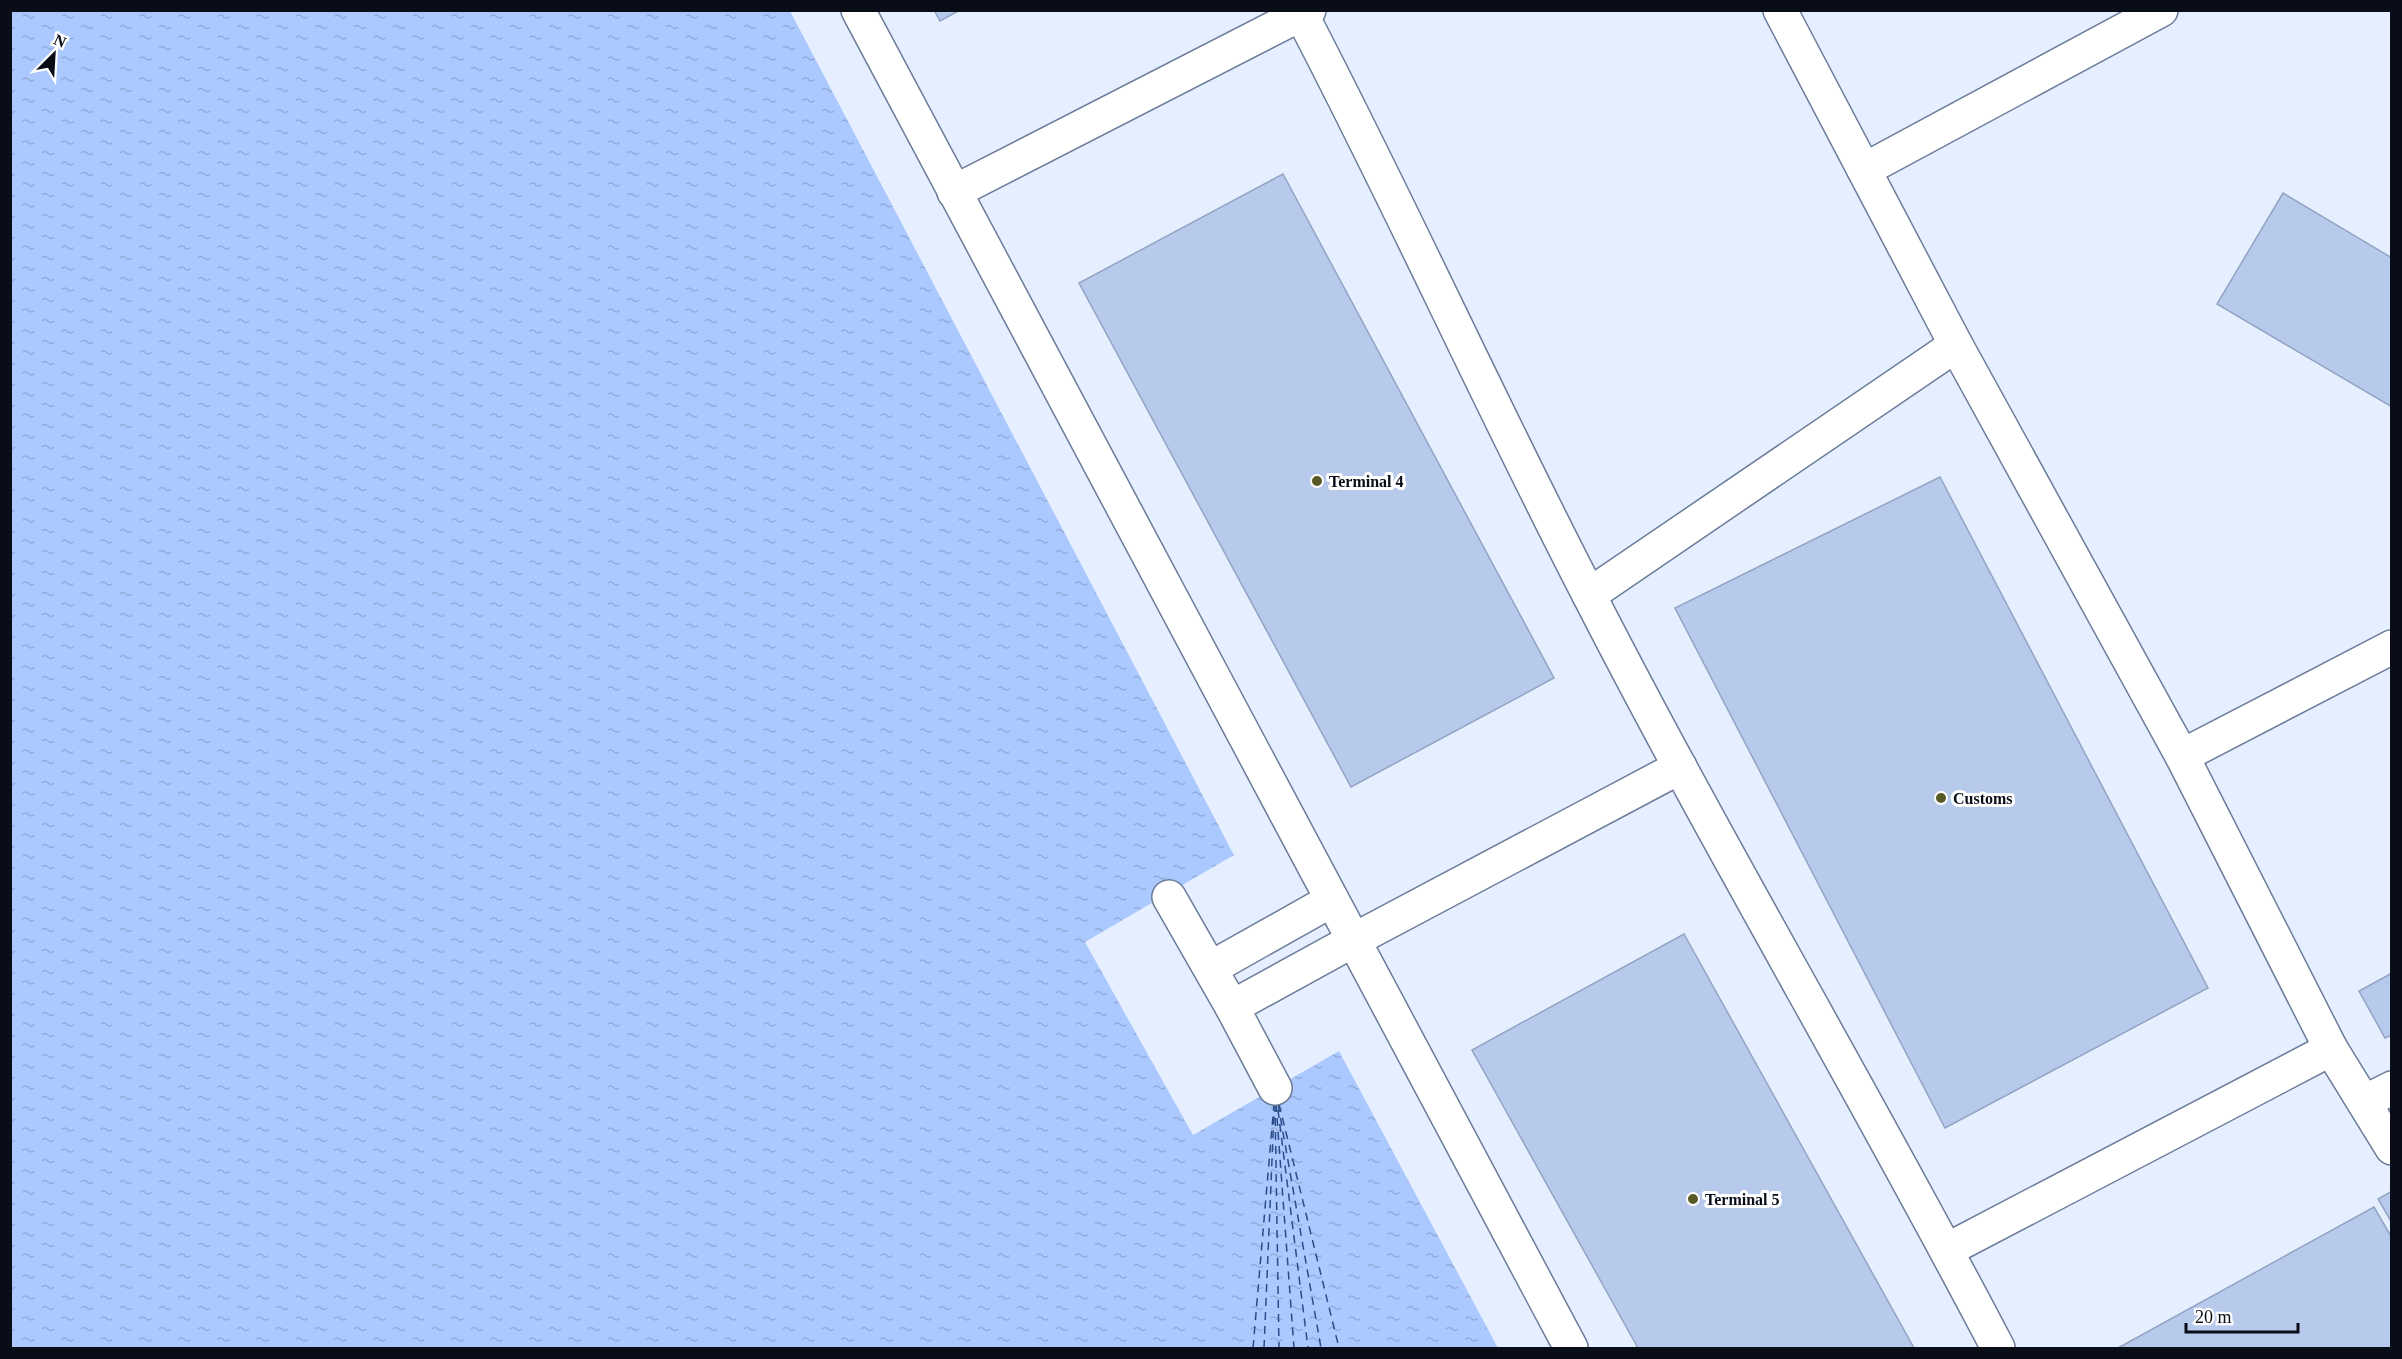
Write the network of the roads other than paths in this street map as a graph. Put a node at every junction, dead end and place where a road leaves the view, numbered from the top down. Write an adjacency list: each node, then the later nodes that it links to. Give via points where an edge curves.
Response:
1 (858, 10): 6 (lane)
2 (1780, 10): 5 (lane)
3 (2161, 10): 5 (lane)
4 (1303, 12): 6 (lane); 8 (lane)
5 (1864, 170): 7 (lane)
6 (954, 192): 13 (lane)
7 (1956, 345): 8 (lane); 10 (lane)
8 (1589, 595): 11 (lane)
9 (2391, 647): 10 (lane)
10 (2182, 756): 17 (lane)
11 (1680, 767): 14 (lane); 21 (lane)
12 (1169, 897): 15 (lane)
13 (1332, 900): 14 (lane); 15 (lane)
14 (1354, 940): 16 (lane); 22 (lane)
15 (1210, 968): 16 (lane)
16 (1232, 1007): 18 (lane)
17 (2331, 1049): 19 (lane); 21 (lane)
18 (1275, 1088)
19 (2378, 1095): 20 (lane)
20 (2391, 1148)
21 (1947, 1250): 23 (lane)
22 (1571, 1348)
23 (1998, 1348)

